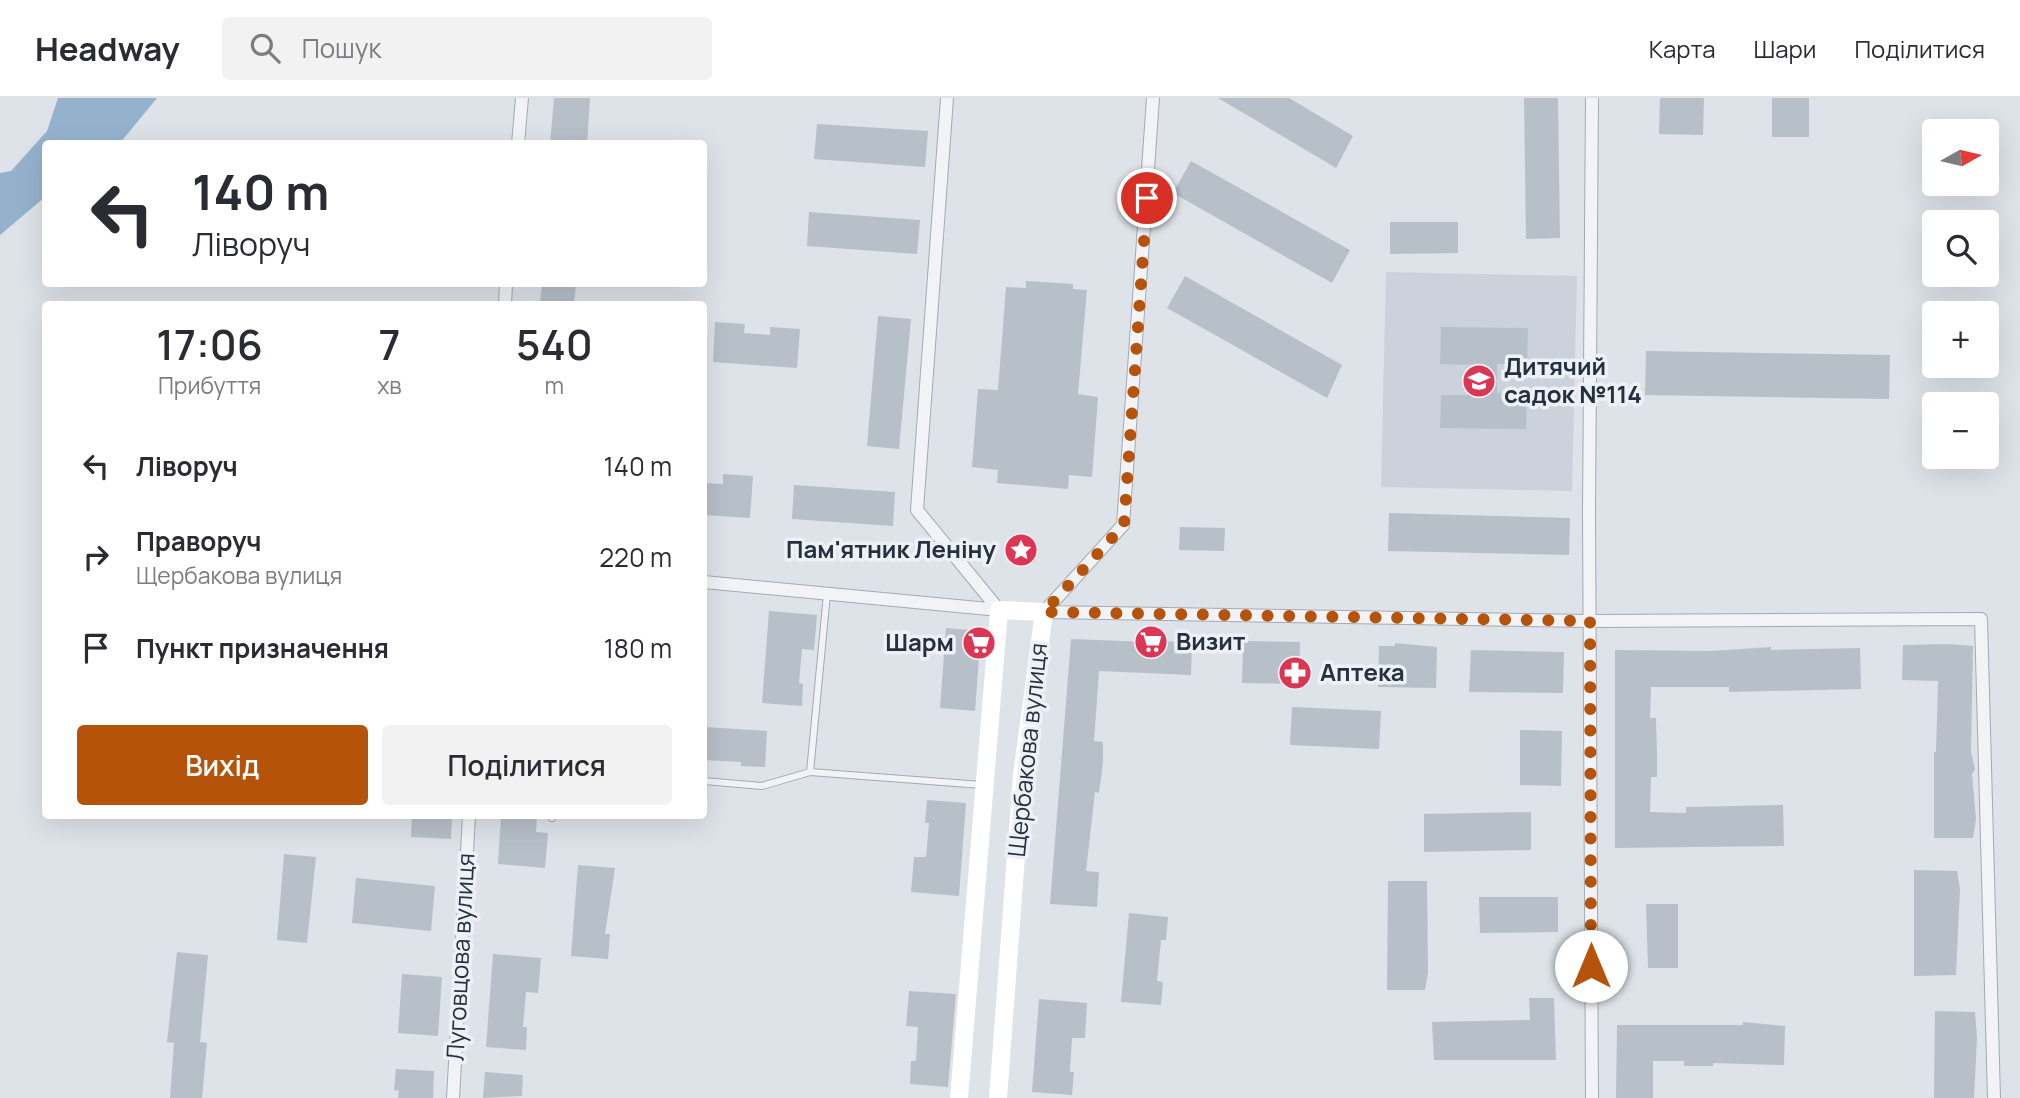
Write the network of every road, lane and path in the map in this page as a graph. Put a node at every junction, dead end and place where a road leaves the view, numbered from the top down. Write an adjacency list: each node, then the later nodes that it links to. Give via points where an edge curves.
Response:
1 (522, 98): 5 (street)
2 (947, 98): 8 (street, via 917,510)
3 (1153, 98): 9 (street, Щербакова вулиця, via 1124,525)
4 (1592, 98): 10 (street)
5 (518, 140)
6 (707, 582): 7 (street)
7 (827, 594): 8 (street); 11 (lane)
8 (999, 610): 9 (street); 13 (street, Щербакова вулиця)
9 (1044, 612): 10 (street); 17 (street, Щербакова вулиця, via 1022,775)
10 (1590, 621): 18 (street); 19 (street, via 1981,619)
11 (810, 772): 12 (lane, via 762,786); 13 (lane)
12 (707, 782)
13 (985, 785): 16 (street, Щербакова вулиця)
14 (469, 819): 15 (street, Луговцова вулиця)
15 (453, 1098)
16 (959, 1098)
17 (998, 1098)
18 (1592, 1098)
19 (1994, 1098)

